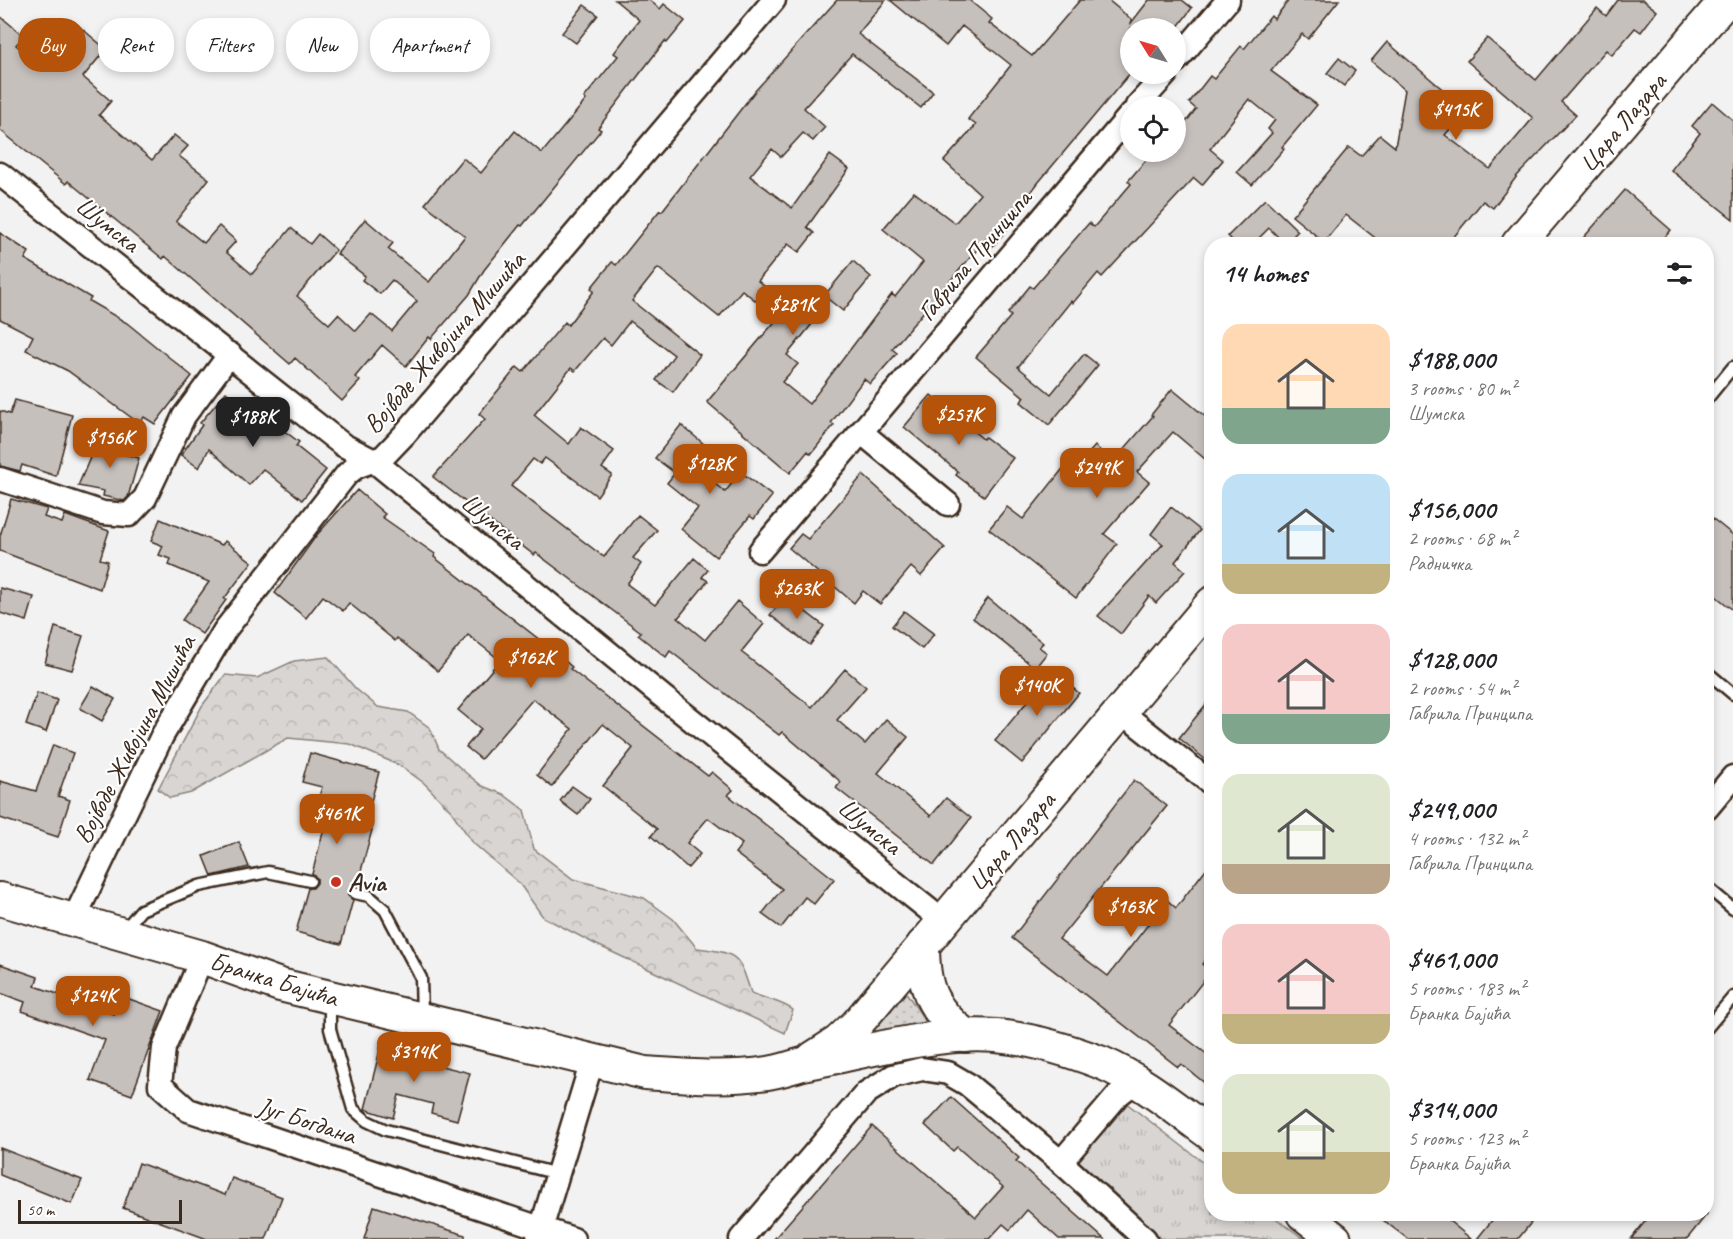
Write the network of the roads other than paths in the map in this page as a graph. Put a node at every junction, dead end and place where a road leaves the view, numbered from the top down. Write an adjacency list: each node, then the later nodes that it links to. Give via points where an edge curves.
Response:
1 (774, 0): 14 (street, Војводе Живојина Мишића, via 404,435)
2 (1228, 0): 4 (street)
3 (1726, 0): 9 (main road, Цара Лазара)
4 (1186, 49)
5 (1157, 84): 6 (street)
6 (1146, 96)
7 (1120, 127): 13 (street, Гаврила Принципа)
8 (0, 174): 10 (street, Шумска)
9 (1524, 237)
10 (230, 354): 14 (street, Шумска, via 343,445); 15 (street, via 184,416 145,498 129,515 103,513)
11 (1733, 367): 12 (lane)
12 (1714, 390)
13 (861, 432): 16 (street); 17 (street, Гаврила Принципа)
14 (374, 461): 30 (street, Војводе Живојина Мишића, via 347,474 225,630 162,735); 31 (street, Шумска)
15 (0, 479)
16 (948, 504)
17 (760, 551)
18 (1204, 612): 21 (main road, Цара Лазара)
19 (1714, 678): 20 (lane)
20 (1733, 694)
21 (1120, 711): 23 (street); 31 (main road, Цара Лазара)
22 (1733, 777): 24 (street)
23 (1204, 778)
24 (1714, 800)
25 (310, 881): 32 (lane, via 268,872 199,885 141,910)
26 (355, 893): 38 (lane, via 369,896 384,910 421,978)
27 (1714, 893): 29 (lane)
28 (0, 899): 30 (main road, Бранка Бајића)
29 (1733, 909)
30 (74, 919): 32 (main road, Бранка Бајића)
31 (943, 921): 33 (main road, Цара Лазара)
32 (126, 936): 34 (main road, Бранка Бајића)
33 (923, 945): 39 (main road, via 927,993 950,1023); 41 (main road, Цара Лазара, via 856,1025 829,1048)
34 (202, 957): 36 (main road, Бранка Бајића, via 280,985); 47 (street, Југ Богдана, via 164,1048 160,1084 188,1110)
35 (1733, 996): 37 (lane)
36 (330, 997): 38 (main road, Бранка Бајића); 45 (lane, via 330,1029 353,1109 367,1121 386,1130)
37 (1714, 1019)
38 (422, 1020): 40 (main road, Бранка Бајића)
39 (966, 1036): 41 (main road); 42 (main road, via 1026,1040 1068,1051)
40 (593, 1058): 41 (main road, Бранка Бајића, via 645,1073 694,1077 770,1073); 45 (street)
41 (798, 1065)
42 (1136, 1081): 43 (main road); 44 (street, via 1118,1095)
43 (1204, 1130)
44 (1061, 1162): 49 (street, via 968,1084 948,1073 922,1069 893,1076 866,1094); 50 (street)
45 (558, 1174): 47 (street)
46 (1315, 1221): 51 (main road)
47 (540, 1233): 48 (street, Југ Богдана)
48 (573, 1239)
49 (741, 1239)
50 (1145, 1239)
51 (1335, 1239)

